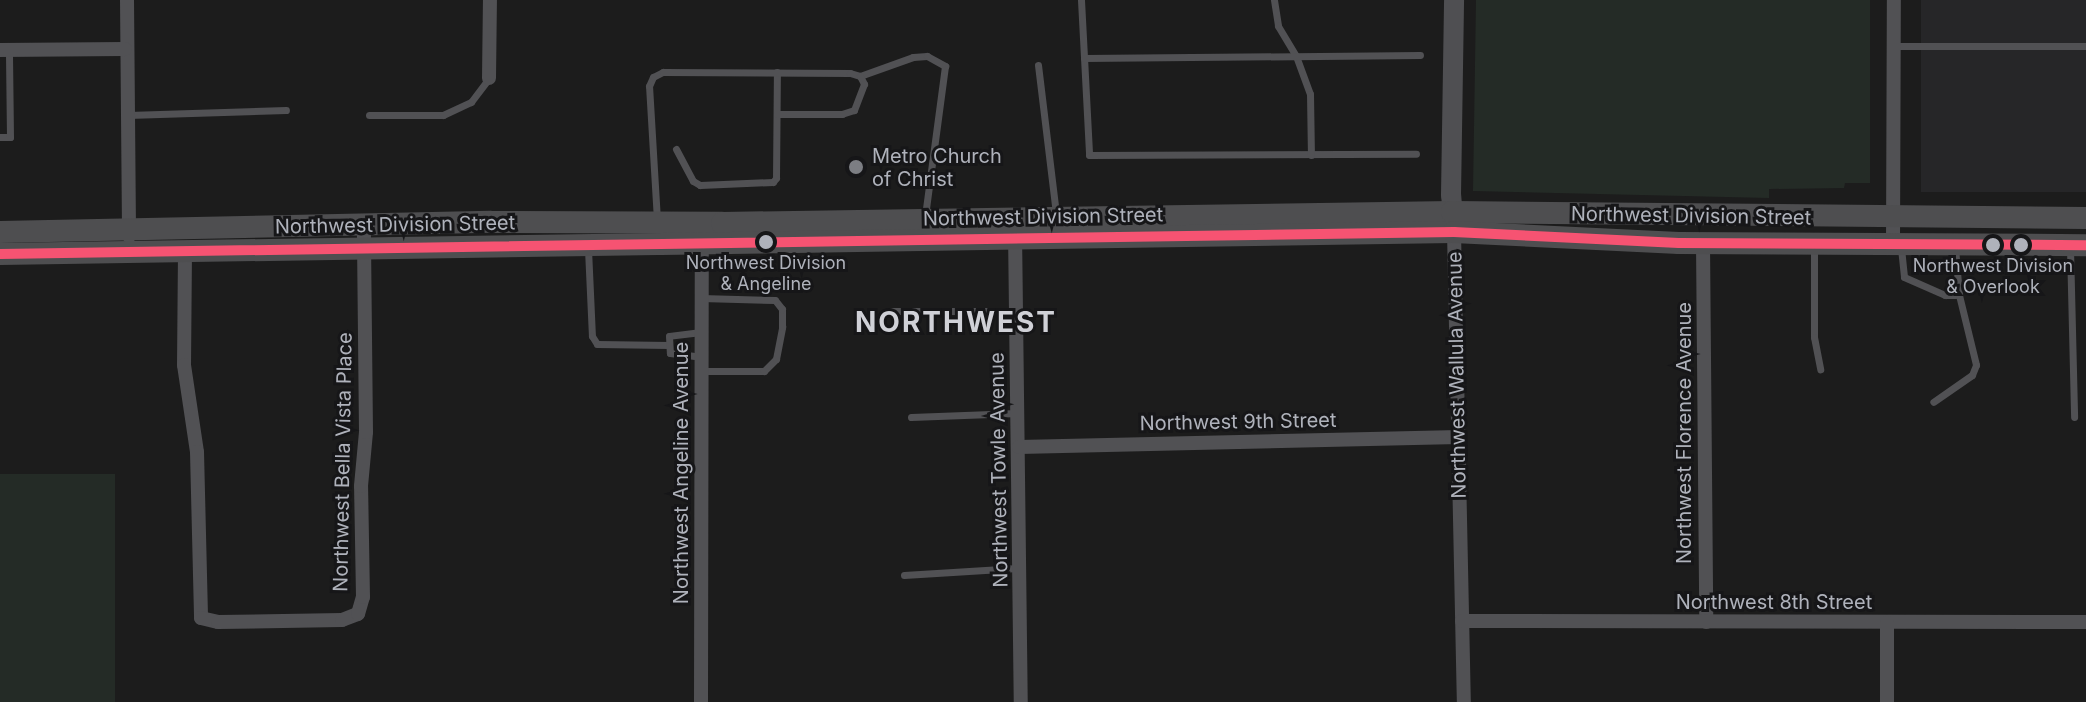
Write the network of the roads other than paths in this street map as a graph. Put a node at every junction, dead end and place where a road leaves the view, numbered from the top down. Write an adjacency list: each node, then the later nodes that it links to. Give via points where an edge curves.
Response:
1 (127, 0): 9 (street)
2 (490, 0): 17 (street)
3 (1081, 0): 13 (lane)
4 (1274, 0): 12 (lane, via 1278,26)
5 (1454, 0): 30 (street, Northwest Wallula Avenue)
6 (1894, 0): 7 (street)
7 (1894, 46): 8 (lane); 28 (street)
8 (2086, 46)
9 (125, 49): 10 (street); 20 (street)
10 (4, 50): 22 (lane, via 10,137)
11 (1420, 55): 12 (lane)
12 (1296, 56): 13 (lane); 25 (lane, via 1310,94)
13 (1084, 58): 25 (lane, via 1089,155)
14 (1038, 65): 27 (lane)
15 (777, 72): 16 (lane); 19 (lane); 31 (lane, via 663,72 653,77)
16 (860, 76): 19 (lane, via 864,84 854,110); 26 (lane, via 913,57 927,56 945,66)
17 (489, 78): 21 (lane, via 471,102 443,115)
18 (286, 110): 20 (lane)
19 (777, 114): 23 (lane, via 773,182 700,185)
20 (126, 115): 36 (street)
21 (369, 115)
22 (0, 137)
23 (676, 149)
24 (1416, 154): 25 (lane)
25 (1311, 155)
26 (925, 218): 32 (main road, Northwest Division Street); 34 (main road, Northwest Division Street)
27 (1056, 218): 30 (main road, Northwest Division Street); 32 (main road, Northwest Division Street)
28 (1893, 218): 29 (main road, Northwest Division Street); 30 (main road, Northwest Division Street); 40 (street)
29 (2086, 218)
30 (1453, 222): 32 (main road, Northwest Division Street); 37 (main road, Northwest Division Street); 57 (street, Northwest Wallula Avenue)
31 (657, 223): 34 (main road, Northwest Division Street); 35 (main road, Northwest Division Street)
32 (1015, 228): 34 (main road, Northwest Division Street); 48 (street, Northwest Towle Avenue)
33 (0, 232): 36 (main road, Northwest Division Street)
34 (702, 233): 39 (main road, Northwest Division Street); 46 (street, Northwest Angeline Avenue)
35 (364, 237): 36 (main road, Northwest Division Street); 39 (main road, Northwest Division Street); 43 (main road, Northwest Division Street); 43 (street, Northwest Bella Vista Place, via 363,597 358,614 342,620 201,618 197,452 184,365)
36 (129, 241): 43 (main road, Northwest Division Street); 44 (main road, Northwest Division Street)
37 (1703, 243): 38 (main road, Northwest Division Street); 62 (street, Northwest Florence Avenue)
38 (1814, 244): 40 (main road, Northwest Division Street); 52 (lane, via 1814,337)
39 (588, 245): 50 (lane, via 592,336 597,344)
40 (1897, 245): 41 (main road, Northwest Division Street); 45 (lane, via 1904,277 1945,295)
41 (1955, 245): 42 (main road, Northwest Division Street); 45 (lane)
42 (2078, 245): 56 (lane)
43 (185, 251)
44 (0, 254)
45 (1959, 295): 53 (lane, via 1976,365 1972,375)
46 (701, 298): 49 (street, Northwest Angeline Avenue); 51 (lane, via 775,300 782,309 782,327 776,359 764,371)
47 (892, 311): 48 (lane)
48 (1016, 311): 54 (street, Northwest Towle Avenue)
49 (701, 332): 50 (lane, via 669,336); 51 (street, Northwest Angeline Avenue)
50 (669, 345): 51 (lane, via 670,353)
51 (701, 364): 65 (street, Northwest Angeline Avenue)
52 (1820, 369)
53 (1933, 402)
54 (1018, 413): 55 (lane); 58 (street, Northwest Towle Avenue)
55 (911, 417)
56 (2074, 417)
57 (1459, 437): 58 (street, Northwest 9th Street); 61 (street, Northwest Wallula Avenue)
58 (1019, 447): 59 (street, Northwest Towle Avenue)
59 (1020, 568): 60 (lane); 66 (street, Northwest Towle Avenue)
60 (904, 575)
61 (1462, 621): 62 (street, Northwest 8th Street); 67 (street, Northwest Wallula Avenue)
62 (1706, 622): 64 (street, Northwest 8th Street)
63 (2086, 622): 64 (street, Northwest 8th Street)
64 (1887, 623): 68 (street)
65 (701, 702)
66 (1021, 702)
67 (1464, 702)
68 (1887, 702)

